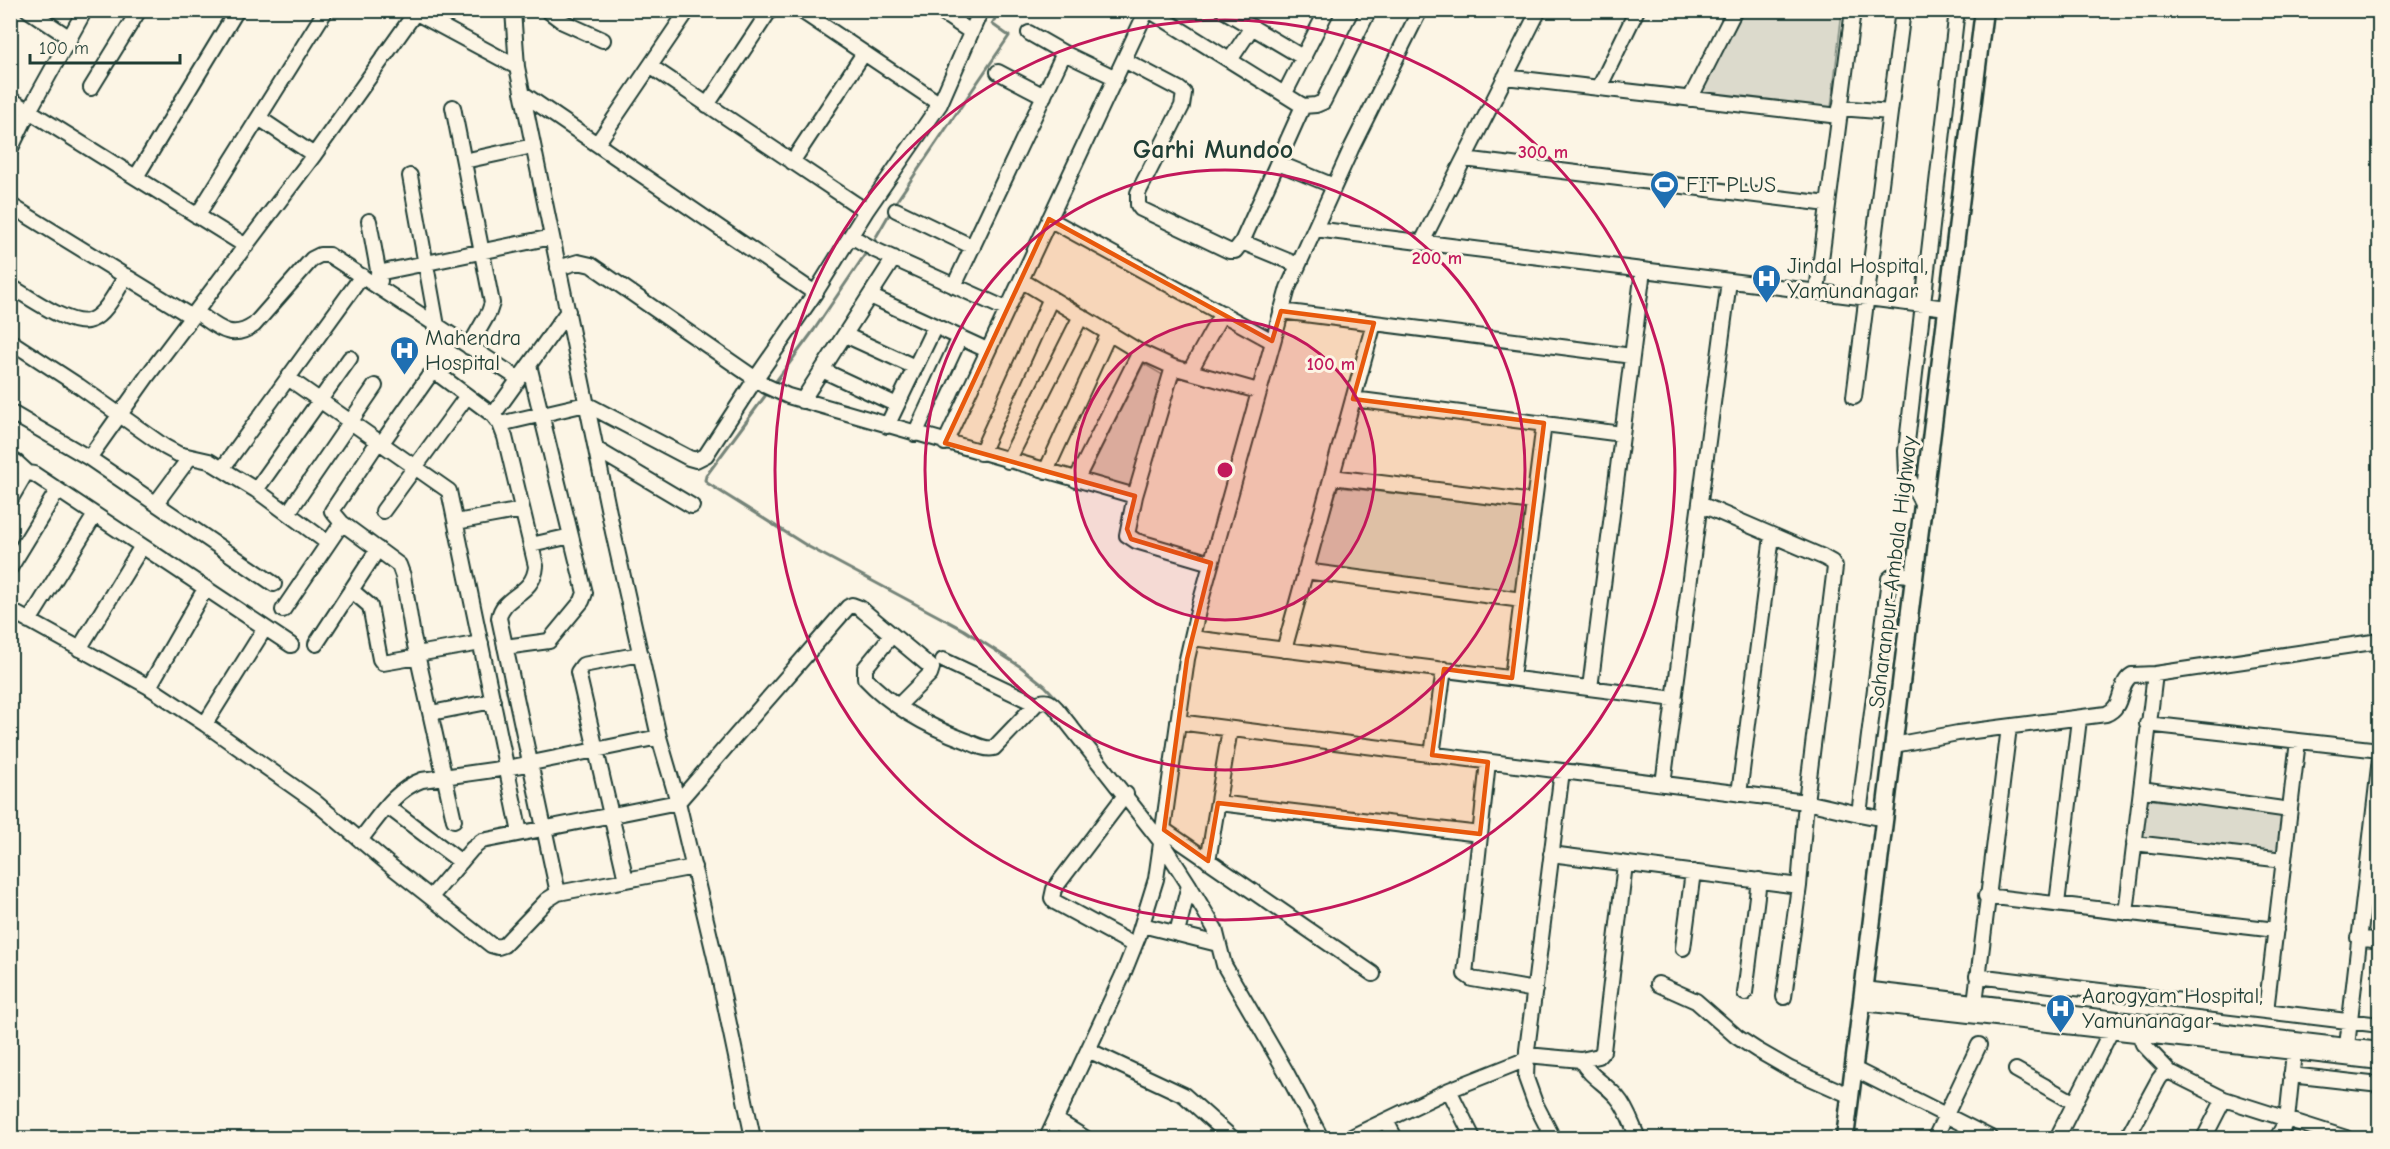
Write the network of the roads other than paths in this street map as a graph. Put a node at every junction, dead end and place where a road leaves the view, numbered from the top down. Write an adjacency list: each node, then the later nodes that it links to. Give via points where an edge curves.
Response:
1 (28, 10): 29 (street)
2 (85, 10): 29 (street)
3 (139, 10): 41 (street)
4 (237, 10): 65 (street)
5 (326, 10): 55 (street)
6 (547, 10): 30 (street, via 563,22)
7 (688, 10): 36 (street)
8 (770, 10): 49 (street)
9 (800, 10): 31 (street)
10 (938, 10): 27 (street)
11 (981, 10): 27 (street)
12 (1148, 10): 34 (street); 35 (street)
13 (1222, 10): 26 (street)
14 (1327, 10): 33 (street)
15 (1369, 10): 50 (street, via 1323,102)
16 (1420, 10): 66 (street)
17 (1539, 10): 39 (street)
18 (1637, 10): 42 (street)
19 (1735, 10): 47 (street)
20 (1853, 10): 53 (street)
21 (1903, 10): 54 (street)
22 (1958, 10): 100 (street)
23 (1984, 10): 101 (main road, Saharanpur-Ambala Highway)
24 (413, 11): 37 (street); 59 (street)
25 (512, 11): 37 (street)
26 (1252, 27): 33 (street); 35 (street)
27 (971, 32): 48 (street)
28 (1029, 33): 32 (street)
29 (70, 38): 52 (street)
30 (603, 40)
31 (864, 53): 48 (street); 62 (street)
32 (1064, 53): 40 (street); 45 (street)
33 (1304, 58): 44 (street)
34 (1124, 60): 40 (street); 77 (street, via 1184,93 1182,106 1138,193 1138,205 1229,250 1235,251)
35 (1230, 60): 44 (street)
36 (650, 66): 49 (street); 56 (street)
37 (517, 67): 43 (street)
38 (998, 72): 45 (street)
39 (1505, 77): 42 (street); 60 (street)
40 (1116, 78): 72 (street)
41 (91, 88)
42 (1599, 88): 47 (street)
43 (522, 93): 56 (street); 57 (street)
44 (1285, 93): 50 (street)
45 (1044, 96): 80 (street)
46 (10, 99): 52 (street)
47 (1690, 99): 53 (street)
48 (940, 104): 70 (street)
49 (707, 105): 62 (street)
50 (1303, 106): 63 (street)
51 (453, 107): 61 (street)
52 (29, 111): 58 (street); 65 (street)
53 (1840, 112): 54 (street); 67 (street)
54 (1890, 112): 98 (street)
55 (259, 118): 59 (street); 71 (street)
56 (597, 144): 96 (street)
57 (533, 146): 61 (street); 76 (street)
58 (10, 150)
59 (314, 155): 79 (street)
60 (1464, 159): 67 (street); 78 (street)
61 (464, 161): 81 (street)
62 (792, 162): 70 (street)
63 (1278, 163): 66 (street); 77 (street)
64 (410, 176): 83 (street)
65 (136, 177): 71 (street)
66 (1334, 186): 74 (street)
67 (1828, 204): 95 (street)
68 (10, 205): 88 (street)
69 (896, 210): 80 (street)
70 (866, 211): 75 (street)
71 (197, 216): 79 (street)
72 (1049, 219): 90 (street); 105 (street)
73 (369, 221): 87 (street)
74 (1315, 229): 78 (street); 84 (street)
75 (851, 236): 82 (street); 96 (street)
76 (552, 237): 81 (street); 85 (street)
77 (1242, 242): 84 (street)
78 (1422, 242): 86 (street)
79 (246, 246): 106 (street)
80 (973, 247): 93 (street)
81 (482, 252): 83 (street); 116 (street, via 492,303)
82 (894, 258): 93 (street); 97 (street)
83 (425, 264): 87 (street); 109 (street)
84 (1298, 265): 104 (street)
85 (558, 268): 103 (street); 128 (street, via 578,262 591,265)
86 (1643, 270): 91 (street); 119 (street)
87 (378, 273): 94 (street)
88 (126, 276): 92 (street, via 98,316 79,322); 106 (street)
89 (362, 276): 94 (street); 106 (street, via 329,255 320,255 245,331 225,331); 126 (street)
90 (1021, 280): 99 (street); 102 (street)
91 (1729, 280): 95 (street); 167 (street)
92 (10, 286)
93 (954, 286): 102 (street)
94 (383, 289): 109 (street)
95 (1817, 291): 98 (street)
96 (815, 293): 128 (street)
97 (870, 296): 110 (street); 112 (street)
98 (1866, 297): 100 (street); 132 (street)
99 (1051, 298): 107 (street); 150 (street)
100 (1923, 305): 101 (street); 168 (street, via 1905,463 1912,487)
101 (1947, 308): 168 (main road, Saharanpur-Ambala Highway)
102 (1006, 309): 117 (street)
103 (568, 311): 121 (street); 136 (street)
104 (1281, 311): 108 (street); 115 (street)
105 (1222, 313): 115 (street); 125 (street)
106 (194, 315): 140 (street)
107 (1081, 316): 111 (street); 153 (street)
108 (1374, 323): 119 (street); 133 (street)
109 (437, 326): 116 (street)
110 (935, 326): 113 (street); 122 (street)
111 (1109, 333): 118 (street); 157 (street)
112 (845, 335): 122 (street); 124 (street)
113 (960, 337): 117 (street); 145 (street)
114 (10, 341): 140 (street)
115 (1272, 341): 130 (street)
116 (469, 347): 127 (street)
117 (987, 350): 148 (street)
118 (1140, 352): 123 (street); 160 (street)
119 (1632, 356): 146 (street)
120 (350, 358): 135 (street)
121 (529, 365): 127 (street); 139 (street)
122 (915, 367): 137 (street)
123 (1173, 367): 125 (street); 163 (street)
124 (822, 370): 134 (street); 137 (street)
125 (1190, 371): 130 (street)
126 (288, 378): 135 (street); 156 (street)
127 (519, 379): 141 (street)
128 (766, 385): 134 (street); 136 (street, via 706,455 696,460)
129 (375, 386): 142 (street)
130 (1258, 391): 182 (street)
131 (467, 396): 141 (street); 147 (street, via 438,374 429,376); 155 (street)
132 (1854, 397)
133 (1353, 399): 143 (street); 159 (street)
134 (802, 401): 144 (street)
135 (320, 402): 142 (street); 161 (street)
136 (586, 404): 139 (street); 149 (street)
137 (897, 405): 144 (street)
138 (10, 412): 152 (street)
139 (541, 414): 141 (street); 176 (street)
140 (120, 417): 151 (street, via 165,447); 152 (street)
141 (497, 419): 171 (street)
142 (350, 423): 147 (street); 172 (street)
143 (1544, 423): 146 (street); 165 (street)
144 (887, 426): 145 (street)
145 (915, 434): 148 (street)
146 (1622, 434): 210 (street)
147 (379, 443): 155 (street); 175 (street, via 332,508 333,515)
148 (945, 443): 150 (street)
149 (596, 449): 169 (street); 203 (street)
150 (981, 453): 153 (street)
151 (190, 457): 156 (street); 166 (street)
152 (89, 458): 166 (street)
153 (1008, 461): 157 (street)
154 (10, 462): 158 (street, via 16,462)
155 (414, 467): 170 (street); 174 (street, via 449,491)
156 (222, 469): 161 (street)
157 (1046, 471): 160 (street)
158 (28, 473): 162 (street); 164 (street)
159 (1332, 477): 165 (street); 184 (street)
160 (1076, 480): 163 (street)
161 (256, 490): 172 (street)
162 (57, 491): 173 (street); 183 (street)
163 (1135, 496): 182 (street, via 1127,529 1131,540)
164 (10, 500)
165 (1534, 502): 189 (street)
166 (156, 503): 186 (street)
167 (1700, 504): 177 (street); 211 (street)
168 (1923, 505): 185 (main road, Saharanpur-Ambala Highway)
169 (693, 506)
170 (383, 510)
171 (522, 510): 174 (street); 180 (street)
172 (288, 513): 178 (street)
173 (95, 515): 179 (street); 192 (street)
174 (456, 522): 197 (street)
175 (342, 523): 178 (street); 181 (street)
176 (571, 536): 180 (street); 200 (street, via 584,584 582,601 549,641)
177 (1772, 536): 237 (street); 239 (street, via 1823,557 1835,567)
178 (328, 543): 191 (street)
179 (142, 546): 187 (street); 201 (street)
180 (531, 546): 200 (street, via 535,576 500,612)
181 (378, 549): 188 (street); 204 (street, via 394,560 403,576)
182 (1211, 563): 195 (street)
183 (10, 568)
184 (1305, 572): 189 (street); 202 (street)
185 (1914, 575): 224 (main road, Saharanpur-Ambala Highway); 243 (street, via 1895,574 1889,579)
186 (274, 584)
187 (205, 589): 193 (street); 209 (street)
188 (351, 590): 198 (street); 204 (street, via 370,606 383,663)
189 (1522, 600): 208 (street)
190 (10, 610): 192 (street)
191 (283, 610)
192 (29, 621): 201 (street)
193 (265, 628): 199 (street); 218 (street)
194 (892, 635): 214 (street, via 864,673 870,684); 214 (street, via 932,671); 238 (street, via 860,608 848,607)
195 (1192, 638): 202 (street); 217 (street)
196 (2379, 640): 207 (street)
197 (481, 643): 204 (street); 212 (street)
198 (316, 644)
199 (291, 645)
200 (505, 647): 230 (street)
201 (79, 650): 209 (street)
202 (1284, 650): 206 (street)
203 (641, 654): 222 (street); 225 (street, via 579,668)
204 (418, 656): 215 (street)
205 (943, 660): 213 (street)
206 (1444, 669): 208 (street); 227 (street)
207 (2155, 674): 216 (street, via 2128,677 2118,705 2111,712); 219 (street)
208 (1512, 678): 210 (street)
209 (149, 687): 218 (street)
210 (1590, 688): 211 (street)
211 (1675, 699): 234 (street)
212 (493, 701): 215 (street); 231 (street)
213 (1036, 704): 214 (street, via 998,746 990,749 944,732); 236 (street, via 1052,703)
214 (898, 706)
215 (430, 713): 233 (street)
216 (2079, 719): 220 (street); 267 (street)
217 (1178, 722): 221 (street); 250 (street)
218 (205, 724): 251 (street, via 314,801)
219 (2147, 724): 223 (street); 235 (street)
220 (2009, 727): 224 (street); 265 (street)
221 (1230, 729): 227 (street); 240 (street)
222 (659, 737): 225 (street); 238 (street)
223 (2298, 741): 226 (street); 242 (street)
224 (1894, 745): 245 (main road, Saharanpur-Ambala Highway)
225 (596, 749): 230 (street); 244 (street)
226 (2379, 750)
227 (1432, 755): 229 (street)
228 (2379, 758): 272 (street)
229 (1488, 762): 232 (street); 249 (street)
230 (530, 763): 231 (street); 247 (street)
231 (507, 768): 233 (street); 248 (street)
232 (1562, 771): 234 (street); 253 (street)
233 (445, 778): 241 (street, via 409,785); 246 (street)
234 (1664, 784): 237 (street)
235 (2141, 789): 242 (street); 252 (street)
236 (1126, 794): 250 (street); 275 (street, via 1054,889 1052,898)
237 (1739, 794): 239 (street)
238 (678, 802): 244 (street); 258 (street)
239 (1806, 802): 243 (street); 263 (street)
240 (1218, 803): 249 (street); 255 (street)
241 (387, 806): 251 (street); 256 (street)
242 (2290, 810): 254 (street)
243 (1859, 814): 245 (street)
244 (610, 815): 247 (street); 260 (street)
245 (1885, 819): 282 (main road, Saharanpur-Ambala Highway)
246 (454, 820)
247 (544, 828): 248 (street); 264 (street)
248 (520, 833): 256 (street, via 482,841)
249 (1480, 834): 280 (street, via 1466,974 1472,979)
250 (1163, 836): 255 (street); 262 (street); 269 (street, via 1156,879)
251 (360, 840): 266 (street)
252 (2134, 843): 254 (street); 268 (street)
253 (1551, 855): 257 (street); 280 (street)
254 (2284, 860): 270 (street)
255 (1208, 861): 277 (street)
256 (461, 862): 266 (street)
257 (1625, 864): 259 (street); 296 (street, via 1603,1051 1594,1059)
258 (694, 867): 260 (street); 311 (street)
259 (1693, 872): 261 (street); 276 (street)
260 (626, 880): 264 (street)
261 (1759, 880): 263 (street); 281 (street)
262 (1189, 885): 271 (street); 274 (street, via 1211,922)
263 (1799, 886): 283 (street)
264 (558, 893): 266 (street, via 498,947)
265 (1986, 896): 267 (street); 278 (street)
266 (431, 897)
267 (2057, 904): 268 (street)
268 (2126, 913): 270 (street)
269 (1142, 925): 271 (street); 275 (street)
270 (2276, 930): 285 (street)
271 (1177, 933): 274 (street)
272 (2358, 938): 273 (street); 286 (street)
273 (2379, 941)
274 (1218, 944): 315 (street, via 1224,965)
275 (1134, 945): 292 (street)
276 (1683, 948)
277 (1373, 974)
278 (1977, 976): 284 (street); 285 (street)
279 (1658, 984): 304 (street, via 1696,1001 1737,1037 1765,1055)
280 (1535, 990): 295 (street)
281 (1745, 993)
282 (1863, 996): 284 (street); 298 (main road, Saharanpur-Ambala Highway)
283 (1784, 997)
284 (1974, 1009): 288 (street); 291 (street)
285 (2266, 1011): 286 (street)
286 (2350, 1021): 287 (street); 291 (street)
287 (2379, 1025)
288 (2111, 1031): 289 (street); 306 (street)
289 (2139, 1034): 294 (street); 300 (street, via 2143,1044)
290 (1978, 1045): 307 (street)
291 (2347, 1046): 293 (street)
292 (1088, 1050): 308 (street); 314 (street, via 1184,1095)
293 (2379, 1050)
294 (2294, 1052): 297 (street); 301 (street)
295 (1527, 1057): 296 (street); 303 (street); 319 (street, via 1526,1078)
296 (1581, 1060): 320 (street, via 1592,1077 1622,1103)
297 (2379, 1062)
298 (1854, 1069): 304 (main road, Saharanpur-Ambala Highway); 307 (street)
299 (2016, 1070): 306 (street)
300 (2170, 1072): 305 (street); 325 (street, via 2158,1079)
301 (2291, 1075): 302 (street); 309 (street)
302 (2379, 1085)
303 (1449, 1090): 310 (street); 318 (street)
304 (1851, 1096): 321 (main road, Saharanpur-Ambala Highway)
305 (2224, 1099): 309 (street); 326 (street)
306 (2075, 1103): 324 (street)
307 (1946, 1116): 322 (street); 323 (street)
308 (1056, 1120): 312 (street); 313 (street)
309 (2287, 1120): 327 (street); 328 (street)
310 (1386, 1121): 316 (street); 317 (street)
311 (753, 1138)
312 (1047, 1138)
313 (1085, 1138)
314 (1232, 1138)
315 (1321, 1138)
316 (1349, 1138)
317 (1395, 1138)
318 (1473, 1138)
319 (1553, 1138)
320 (1638, 1138)
321 (1845, 1138)
322 (1935, 1138)
323 (1991, 1138)
324 (2057, 1138)
325 (2127, 1138)
326 (2204, 1138)
327 (2277, 1138)
328 (2346, 1138)

